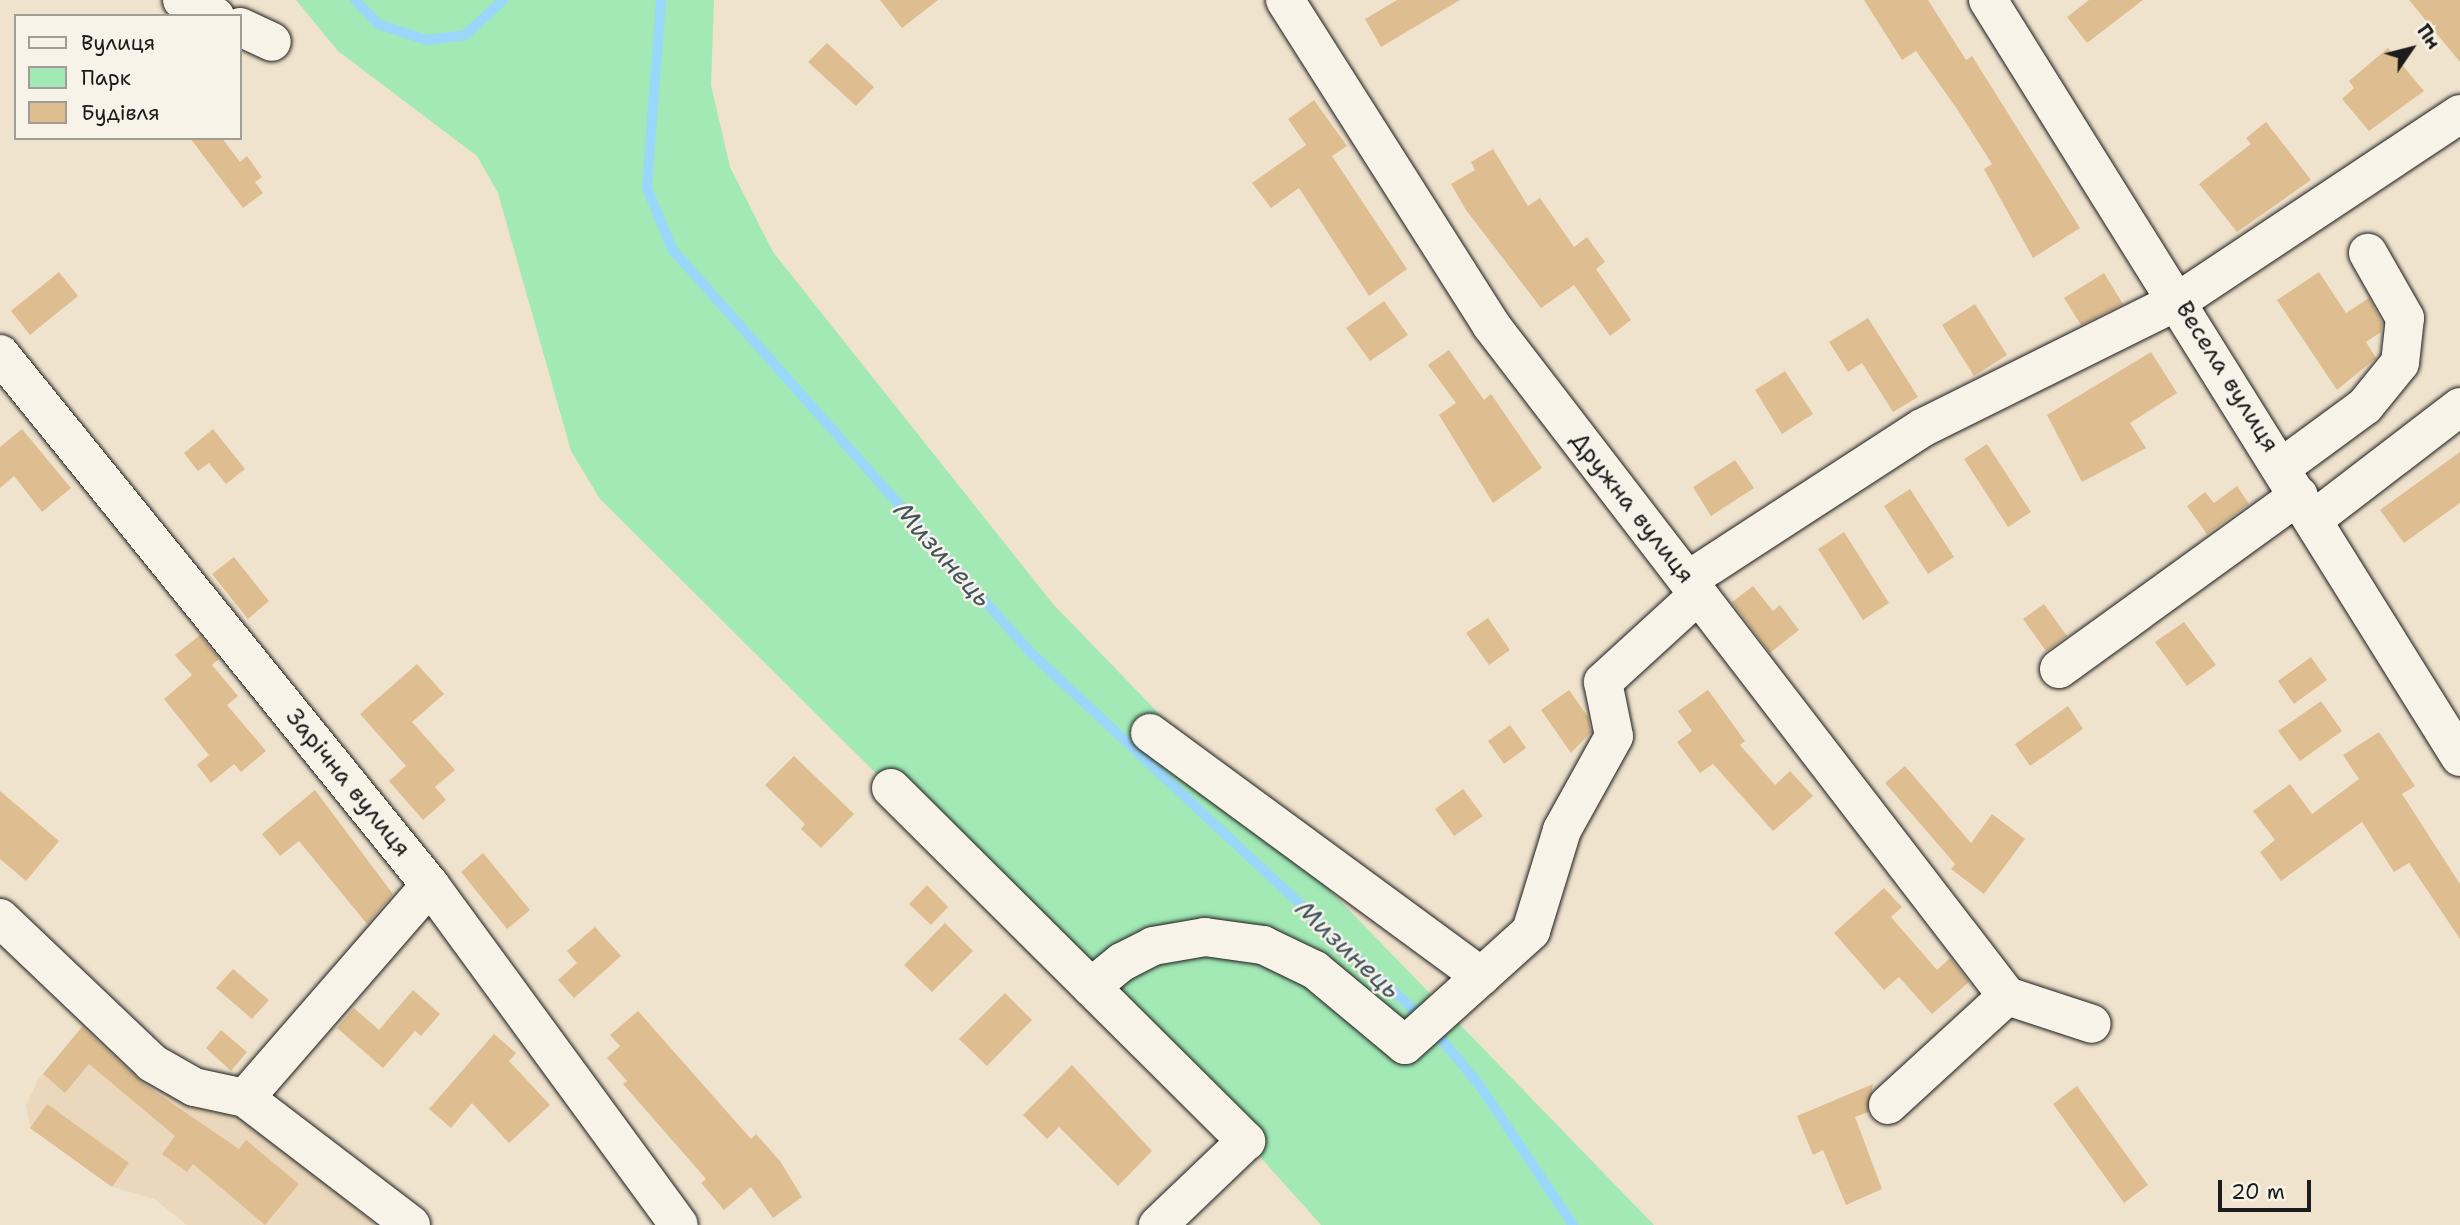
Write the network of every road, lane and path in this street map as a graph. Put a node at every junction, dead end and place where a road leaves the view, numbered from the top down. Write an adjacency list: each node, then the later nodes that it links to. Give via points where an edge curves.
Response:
1 (182, 0): 4 (street)
2 (1285, 0): 11 (street, Дружна вулиця, via 1491,325)
3 (1989, 0): 7 (street, Весела вулиця)
4 (211, 14)
5 (2459, 118): 7 (street)
6 (2368, 253): 10 (street, via 2405,318 2400,363)
7 (2179, 300): 10 (street, Весела вулиця); 11 (street, via 1922,428)
8 (0, 354): 16 (street, Зарічна вулиця)
9 (2460, 407): 10 (street)
10 (2299, 494): 12 (street); 14 (street, Весела вулиця)
11 (1693, 587): 18 (street, via 1603,682 1614,736 1562,830 1531,931); 20 (street, Дружна вулиця)
12 (2059, 669)
13 (1150, 733): 18 (street)
14 (2460, 757)
15 (891, 788): 19 (street)
16 (430, 885): 22 (street); 25 (street, Зарічна вулиця)
17 (0, 918): 22 (street, via 152,1063 194,1087)
18 (1481, 976): 19 (street, via 1405,1045 1315,970 1263,945 1205,937 1153,946 1122,962)
19 (1091, 987): 26 (street, via 1246,1141)
20 (2007, 996): 21 (street); 23 (street)
21 (2092, 1024)
22 (245, 1098): 24 (street)
23 (1888, 1105)
24 (411, 1225)
25 (679, 1225)
26 (1158, 1225)

